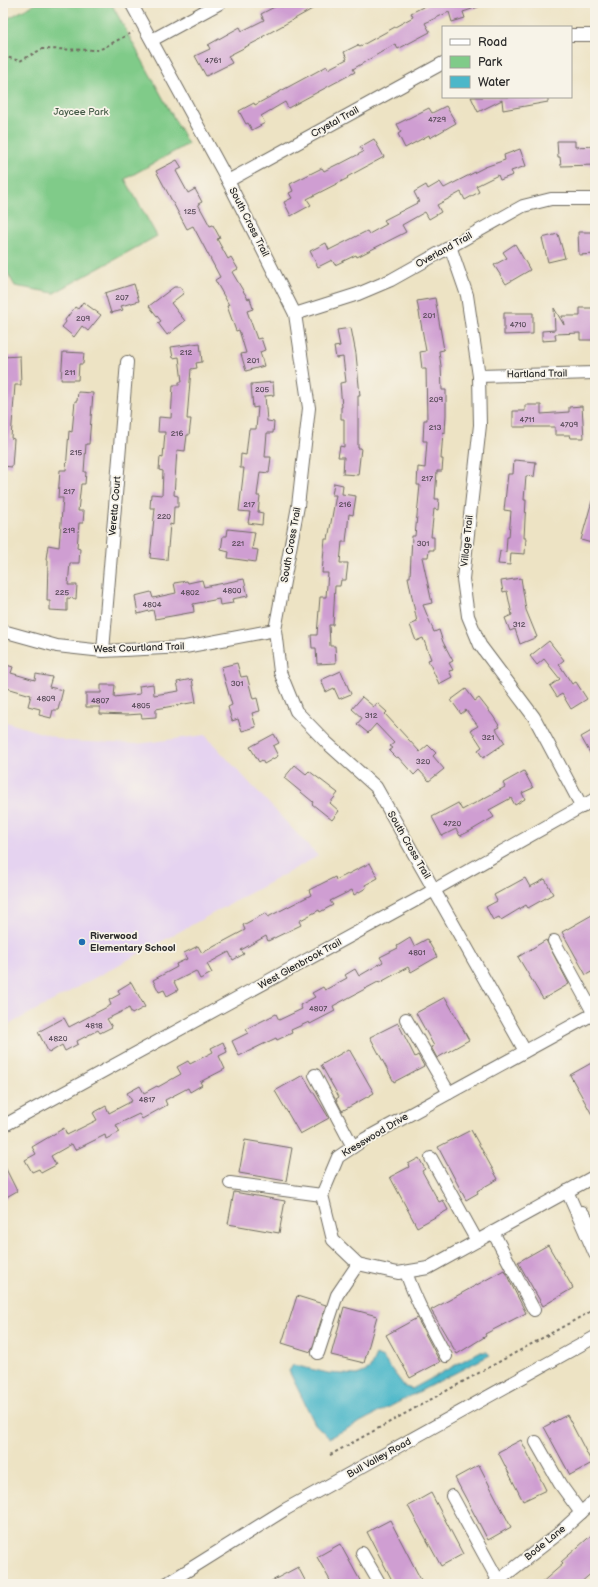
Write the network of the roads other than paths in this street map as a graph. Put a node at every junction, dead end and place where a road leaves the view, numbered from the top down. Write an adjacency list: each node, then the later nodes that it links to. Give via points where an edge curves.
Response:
1 (131, 3): 5 (street, South Cross Trail)
2 (220, 3): 5 (street)
3 (572, 35): 4 (street)
4 (595, 35)
5 (152, 40): 7 (street, South Cross Trail)
6 (442, 64): 7 (street, Crystal Trail)
7 (228, 181): 10 (street, South Cross Trail)
8 (595, 198): 9 (street, Overland Trail, via 552,199 523,206)
9 (450, 246): 10 (street, Overland Trail, via 384,283); 13 (street, Village Trail, via 467,295)
10 (295, 314): 14 (street, South Cross Trail, via 309,408 298,506)
11 (128, 362): 16 (street, Veretta Court)
12 (595, 373): 13 (street, Hartland Trail)
13 (479, 376): 18 (street, Village Trail, via 480,425 463,579 468,616 480,645 534,717)
14 (275, 630): 16 (street, West Courtland Trail, via 185,647); 19 (street, South Cross Trail, via 280,672 296,711 376,787)
15 (3, 631): 16 (street, West Courtland Trail, via 57,646)
16 (103, 651)
17 (595, 799): 18 (street, West Glenbrook Trail)
18 (582, 807): 19 (street, West Glenbrook Trail)
19 (435, 890): 23 (street, South Cross Trail); 26 (street, West Glenbrook Trail)
20 (554, 941): 21 (street)
21 (595, 1013): 23 (street, Kresswood Drive)
22 (406, 1019): 25 (street)
23 (525, 1051): 25 (street, Kresswood Drive)
24 (315, 1075): 27 (street)
25 (448, 1093): 27 (street, Kresswood Drive)
26 (3, 1126)
27 (353, 1147): 32 (street, Kresswood Drive, via 338,1157)
28 (431, 1158): 35 (street)
29 (595, 1176): 31 (street)
30 (230, 1182): 32 (street)
31 (567, 1191): 33 (street); 34 (street); 36 (street)
32 (322, 1195): 37 (street, via 333,1240)
33 (595, 1230)
34 (493, 1232): 35 (street); 39 (street)
35 (477, 1241): 38 (street, via 428,1268)
36 (595, 1254)
37 (358, 1264): 38 (street, via 398,1273); 41 (street, via 337,1295)
38 (406, 1272): 42 (street, via 422,1314)
39 (534, 1310)
40 (595, 1337): 48 (street, Bull Valley Road, via 286,1509)
41 (318, 1353)
42 (446, 1356)
43 (536, 1442): 46 (street, via 560,1484)
44 (452, 1496): 49 (street)
45 (595, 1500): 46 (street, Bode Lane)
46 (581, 1513): 49 (street, Bode Lane)
47 (362, 1553): 51 (street)
48 (181, 1580): 50 (street, Bull Valley Road)
49 (496, 1582)
50 (166, 1584)
51 (380, 1584)

